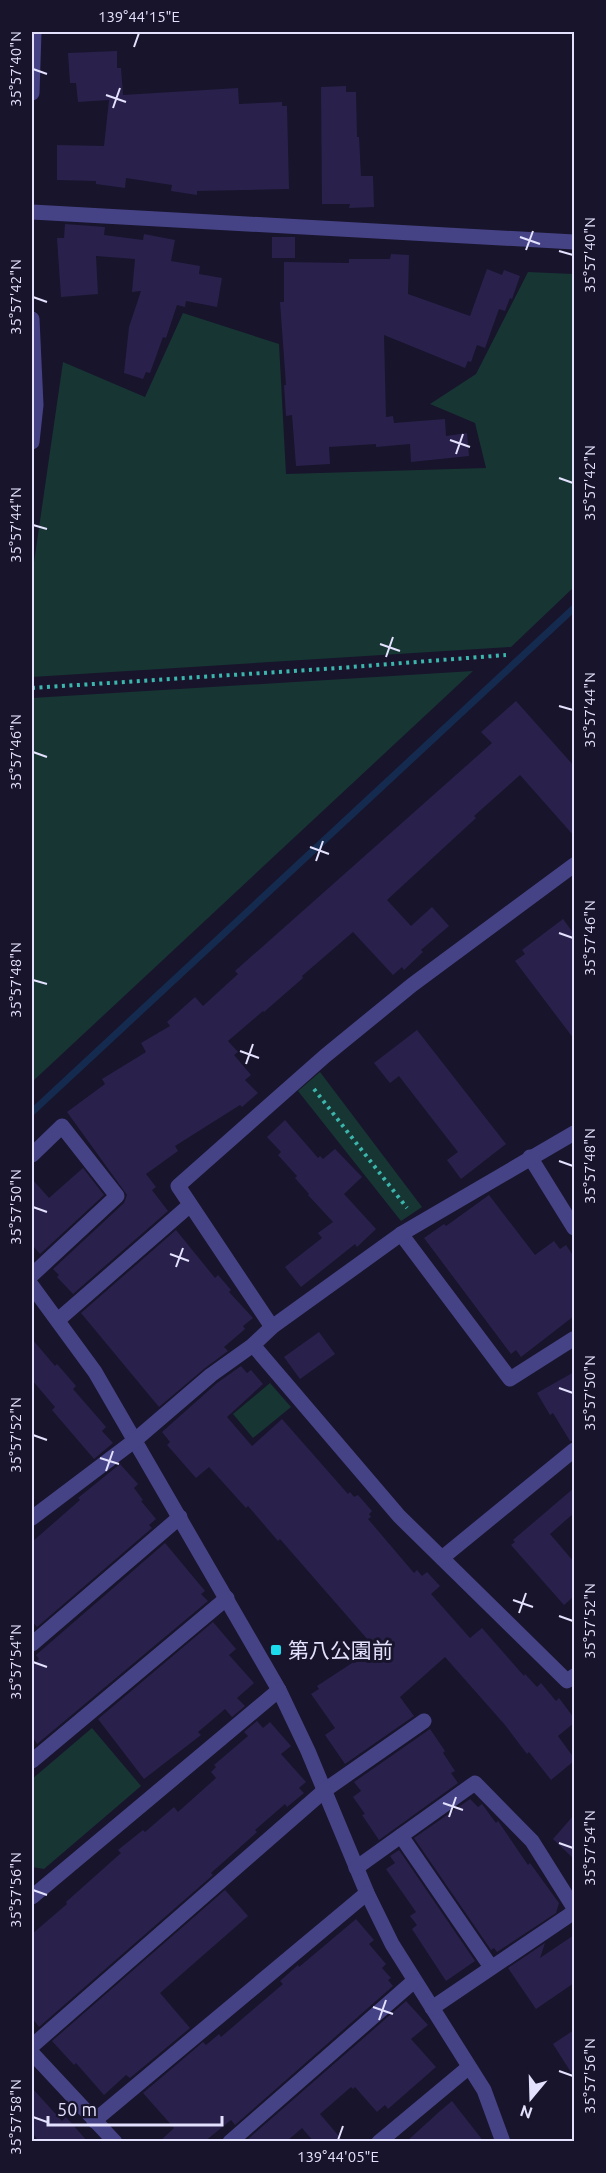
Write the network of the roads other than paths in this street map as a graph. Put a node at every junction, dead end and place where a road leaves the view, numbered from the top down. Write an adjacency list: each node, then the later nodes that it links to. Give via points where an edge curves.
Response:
1 (34, 32): 2 (street)
2 (32, 93)
3 (32, 212): 4 (street)
4 (574, 242)
5 (32, 319): 6 (street)
6 (32, 359): 7 (street, via 36,405)
7 (32, 442)
8 (574, 865): 12 (street, via 302,1074 178,1186)
9 (574, 1133): 11 (street)
10 (32, 1155): 15 (street, via 63,1126 117,1196)
11 (530, 1157): 13 (street); 14 (street)
12 (190, 1205): 17 (street); 18 (street)
13 (574, 1227)
14 (402, 1234): 18 (street); 19 (street, via 510,1380)
15 (32, 1275)
16 (32, 1287): 17 (street)
17 (58, 1320): 21 (street, via 95,1372)
18 (272, 1327): 20 (street)
19 (574, 1341)
20 (253, 1346): 21 (street, via 211,1375); 25 (street, via 399,1515)
21 (134, 1441): 23 (street); 24 (street)
22 (574, 1450): 25 (street)
23 (32, 1518)
24 (180, 1518): 26 (street); 27 (street)
25 (442, 1558): 28 (street, via 567,1682)
26 (227, 1598): 29 (street); 31 (street)
27 (32, 1644)
28 (574, 1676)
29 (279, 1690): 32 (street); 36 (street)
30 (424, 1721): 32 (street)
31 (32, 1761)
32 (325, 1790): 34 (street); 41 (street)
33 (401, 1836): 34 (street); 37 (street, via 475,1784 532,1841); 38 (street)
34 (356, 1869): 35 (street)
35 (367, 1893): 39 (street); 44 (street)
36 (32, 1895)
37 (574, 1910): 38 (street)
38 (491, 1967): 40 (street)
39 (414, 1981): 40 (street); 46 (street)
40 (432, 2008): 43 (street)
41 (32, 2046)
42 (32, 2053): 44 (street)
43 (468, 2067): 47 (street); 48 (street, via 484,2090)
44 (94, 2121): 45 (street)
45 (115, 2142)
46 (230, 2142)
47 (379, 2142)
48 (503, 2142)

